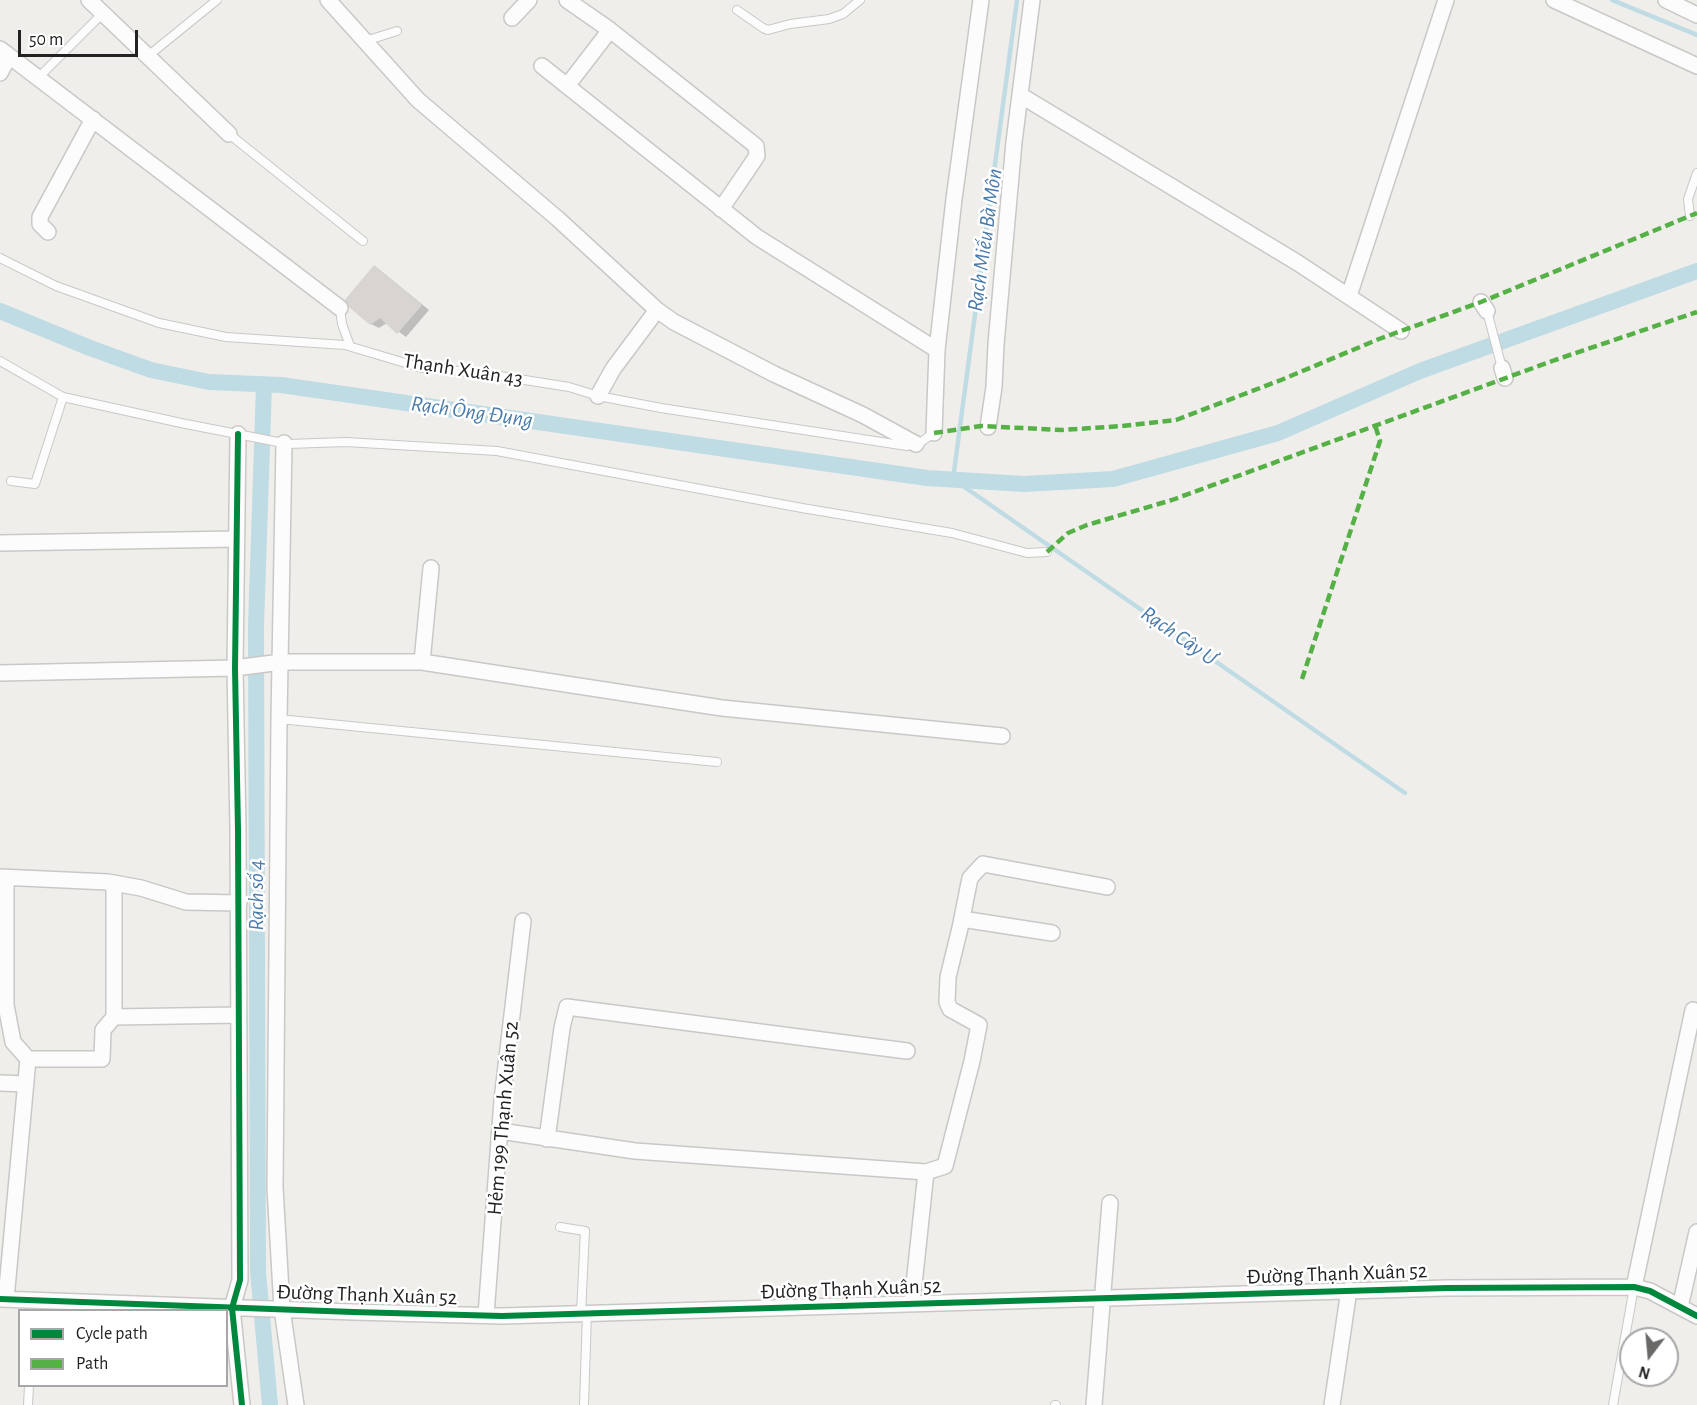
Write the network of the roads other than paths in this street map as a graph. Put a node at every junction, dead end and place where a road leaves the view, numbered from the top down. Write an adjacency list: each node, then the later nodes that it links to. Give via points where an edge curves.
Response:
1 (89, 0): 13 (street)
2 (217, 0): 20 (lane)
3 (328, 0): 18 (street)
4 (529, 0): 15 (street)
5 (567, 0): 16 (street)
6 (860, 0): 12 (lane, via 843,14 829,19 768,30)
7 (981, 0): 41 (street)
8 (1032, 0): 26 (street)
9 (1446, 0): 35 (street)
10 (1554, 0): 22 (street)
11 (1666, 0): 14 (street)
12 (737, 10)
13 (103, 14): 20 (street); 24 (lane)
14 (1697, 15)
15 (512, 18)
16 (610, 30): 25 (street); 30 (street, via 756,146 757,156)
17 (397, 31): 18 (lane)
18 (365, 41): 38 (street, via 418,100 558,219)
19 (4, 53): 23 (street); 24 (street)
20 (148, 56): 28 (street)
21 (542, 66): 25 (street)
22 (1697, 66)
23 (0, 73)
24 (39, 77): 27 (street)
25 (567, 86): 30 (street)
26 (1020, 95): 35 (street); 46 (street)
27 (93, 118): 32 (street, via 40,217 40,224); 37 (street)
28 (229, 134): 33 (lane)
29 (1697, 173): 31 (lane, via 1688,199)
30 (721, 209): 41 (street, via 757,237)
31 (1690, 216)
32 (48, 232)
33 (363, 242)
34 (0, 258): 40 (lane, Thạnh Xuân 43, via 56,286 159,323 226,337)
35 (1348, 296): 39 (street)
36 (1484, 307): 43 (lane)
37 (340, 308): 40 (lane)
38 (657, 310): 44 (street); 50 (street, via 774,374)
39 (1401, 331)
40 (350, 346): 44 (lane, Thạnh Xuân 43, via 422,368 569,387)
41 (937, 350): 48 (street)
42 (0, 361): 45 (lane)
43 (1504, 373)
44 (598, 396): 50 (lane, Thạnh Xuân 43, via 806,431 907,446)
45 (63, 397): 47 (lane); 51 (lane, via 35,484)
46 (988, 427)
47 (239, 434): 49 (lane); 52 (street)
48 (934, 434): 50 (lane)
49 (284, 443): 54 (lane, via 346,442 497,451 952,532 1027,552); 56 (street)
50 (916, 444)
51 (11, 481)
52 (236, 539): 53 (street); 58 (street)
53 (0, 543)
54 (1047, 552)
55 (431, 568): 57 (street)
56 (280, 662): 57 (street); 58 (street); 60 (street)
57 (422, 662): 61 (street, via 722,708)
58 (236, 667): 59 (street); 66 (street)
59 (0, 673)
60 (279, 719): 62 (lane); 91 (street, via 275,1188)
61 (1002, 736)
62 (717, 762)
63 (3, 877): 64 (street); 74 (street, via 6,1005 13,1042)
64 (114, 883): 66 (street, via 186,902); 72 (street)
65 (1107, 887): 67 (street, via 983,864 970,878)
66 (239, 903): 71 (street)
67 (962, 919): 69 (street); 79 (street, via 946,1002 950,1009 979,1025 945,1166)
68 (523, 921): 77 (street, Hẻm 199 Thạnh Xuân 52)
69 (1052, 933)
70 (1693, 1010): 83 (street)
71 (239, 1016): 72 (street); 90 (street, via 240,1280)
72 (114, 1017): 74 (street, via 104,1030 102,1059)
73 (907, 1051): 78 (street, via 567,1007)
74 (28, 1059): 76 (street)
75 (0, 1083): 76 (street)
76 (26, 1084): 86 (street)
77 (500, 1131): 78 (street); 93 (street, Hẻm 199 Thạnh Xuân 52)
78 (547, 1139): 79 (street, via 635,1151)
79 (926, 1172): 87 (street)
80 (1110, 1203): 85 (street)
81 (560, 1227): 92 (lane, via 585,1231)
82 (1697, 1232): 89 (street)
83 (1634, 1287): 84 (street, Đường Thạnh Xuân 52); 89 (street, Đường Thạnh Xuân 52); 102 (lane)
84 (1349, 1290): 85 (street, Đường Thạnh Xuân 52); 101 (street)
85 (1104, 1298): 87 (street, Đường Thạnh Xuân 52); 100 (street)
86 (3, 1299): 88 (street, Đường Thạnh Xuân 52)
87 (912, 1304): 92 (street, Đường Thạnh Xuân 52)
88 (32, 1305): 90 (street, Đường Thạnh Xuân 52)
89 (1680, 1307): 94 (street, Đường Thạnh Xuân 52)
90 (232, 1308): 91 (street, Đường Thạnh Xuân 52); 97 (street)
91 (281, 1310): 93 (street, Đường Thạnh Xuân 52); 98 (street)
92 (584, 1313): 93 (street, Đường Thạnh Xuân 52); 99 (lane)
93 (486, 1315)
94 (1697, 1316)
95 (29, 1387): 96 (lane)
96 (28, 1405)
97 (242, 1405)
98 (296, 1405)
99 (584, 1405)
100 (1094, 1405)
101 (1332, 1405)
102 (1613, 1405)

